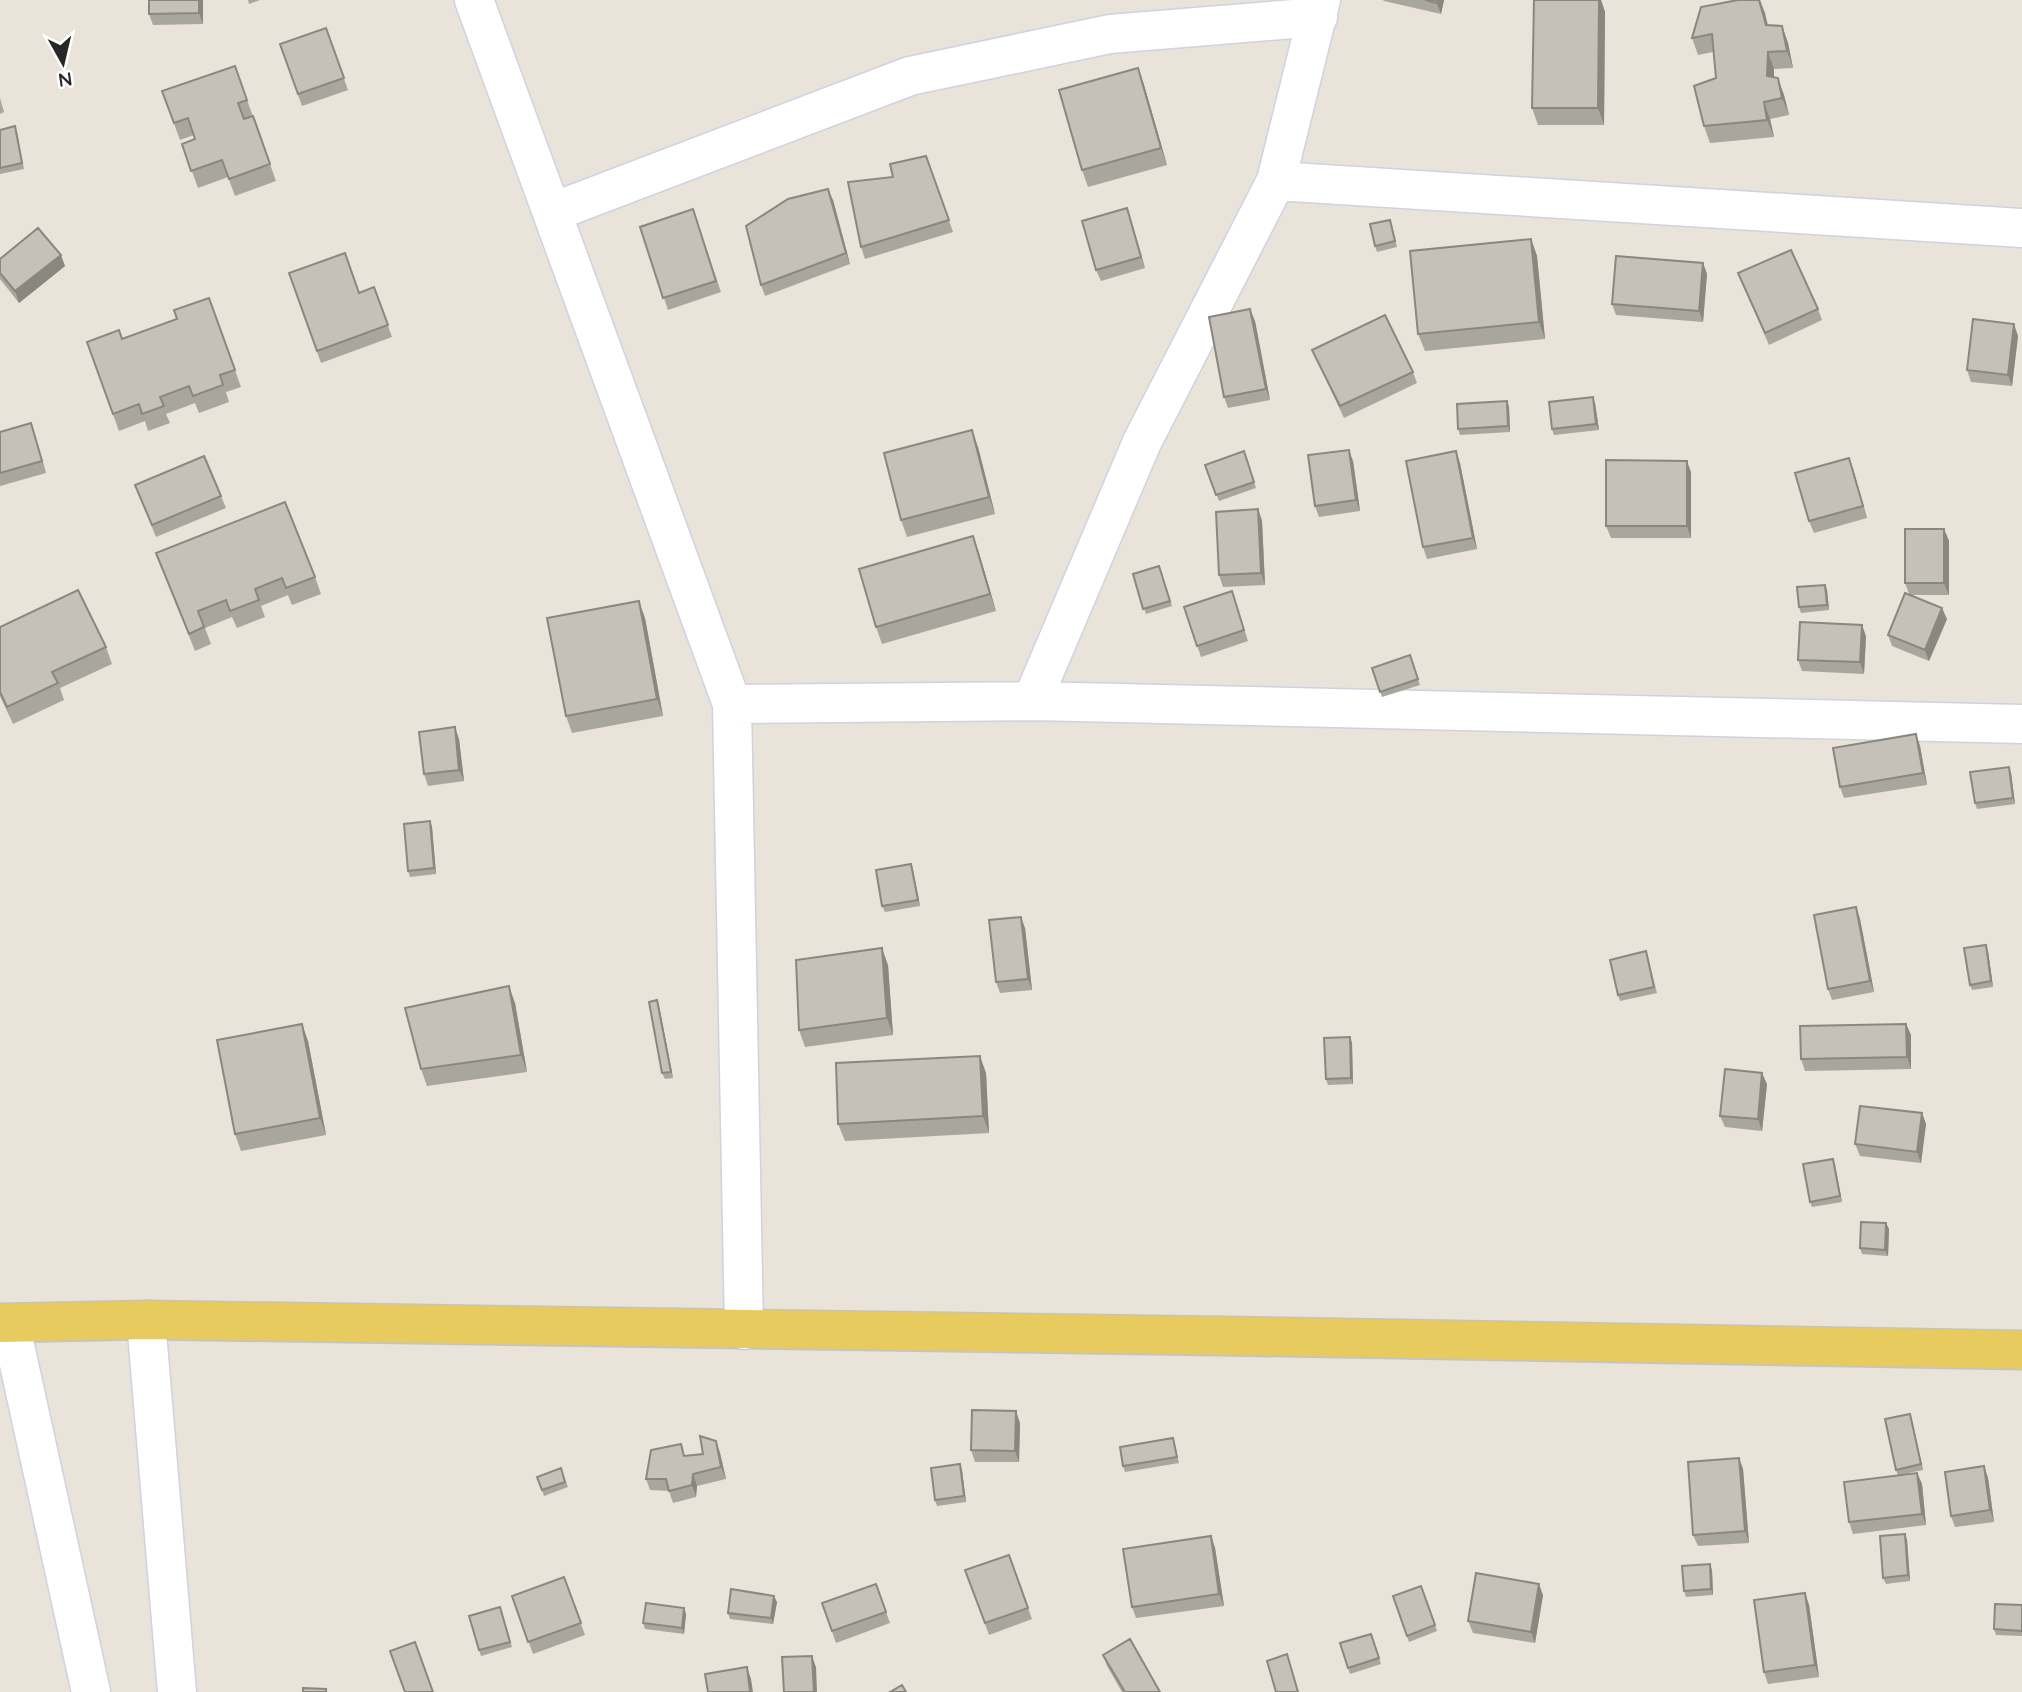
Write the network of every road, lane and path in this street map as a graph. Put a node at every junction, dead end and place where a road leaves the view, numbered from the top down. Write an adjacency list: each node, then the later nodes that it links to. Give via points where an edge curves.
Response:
1 (474, 0): 4 (street)
2 (1320, 8): 3 (street); 4 (street, via 1110,34 910,76)
3 (1276, 181): 5 (street); 6 (street, via 1142,442)
4 (553, 212): 7 (street)
5 (2022, 228)
6 (1032, 702): 7 (street); 8 (street)
7 (732, 704): 11 (street)
8 (2022, 724)
9 (146, 1320): 10 (main road); 11 (main road); 14 (street)
10 (5, 1323): 13 (street)
11 (744, 1330): 12 (main road)
12 (2022, 1350)
13 (91, 1692)
14 (177, 1692)

